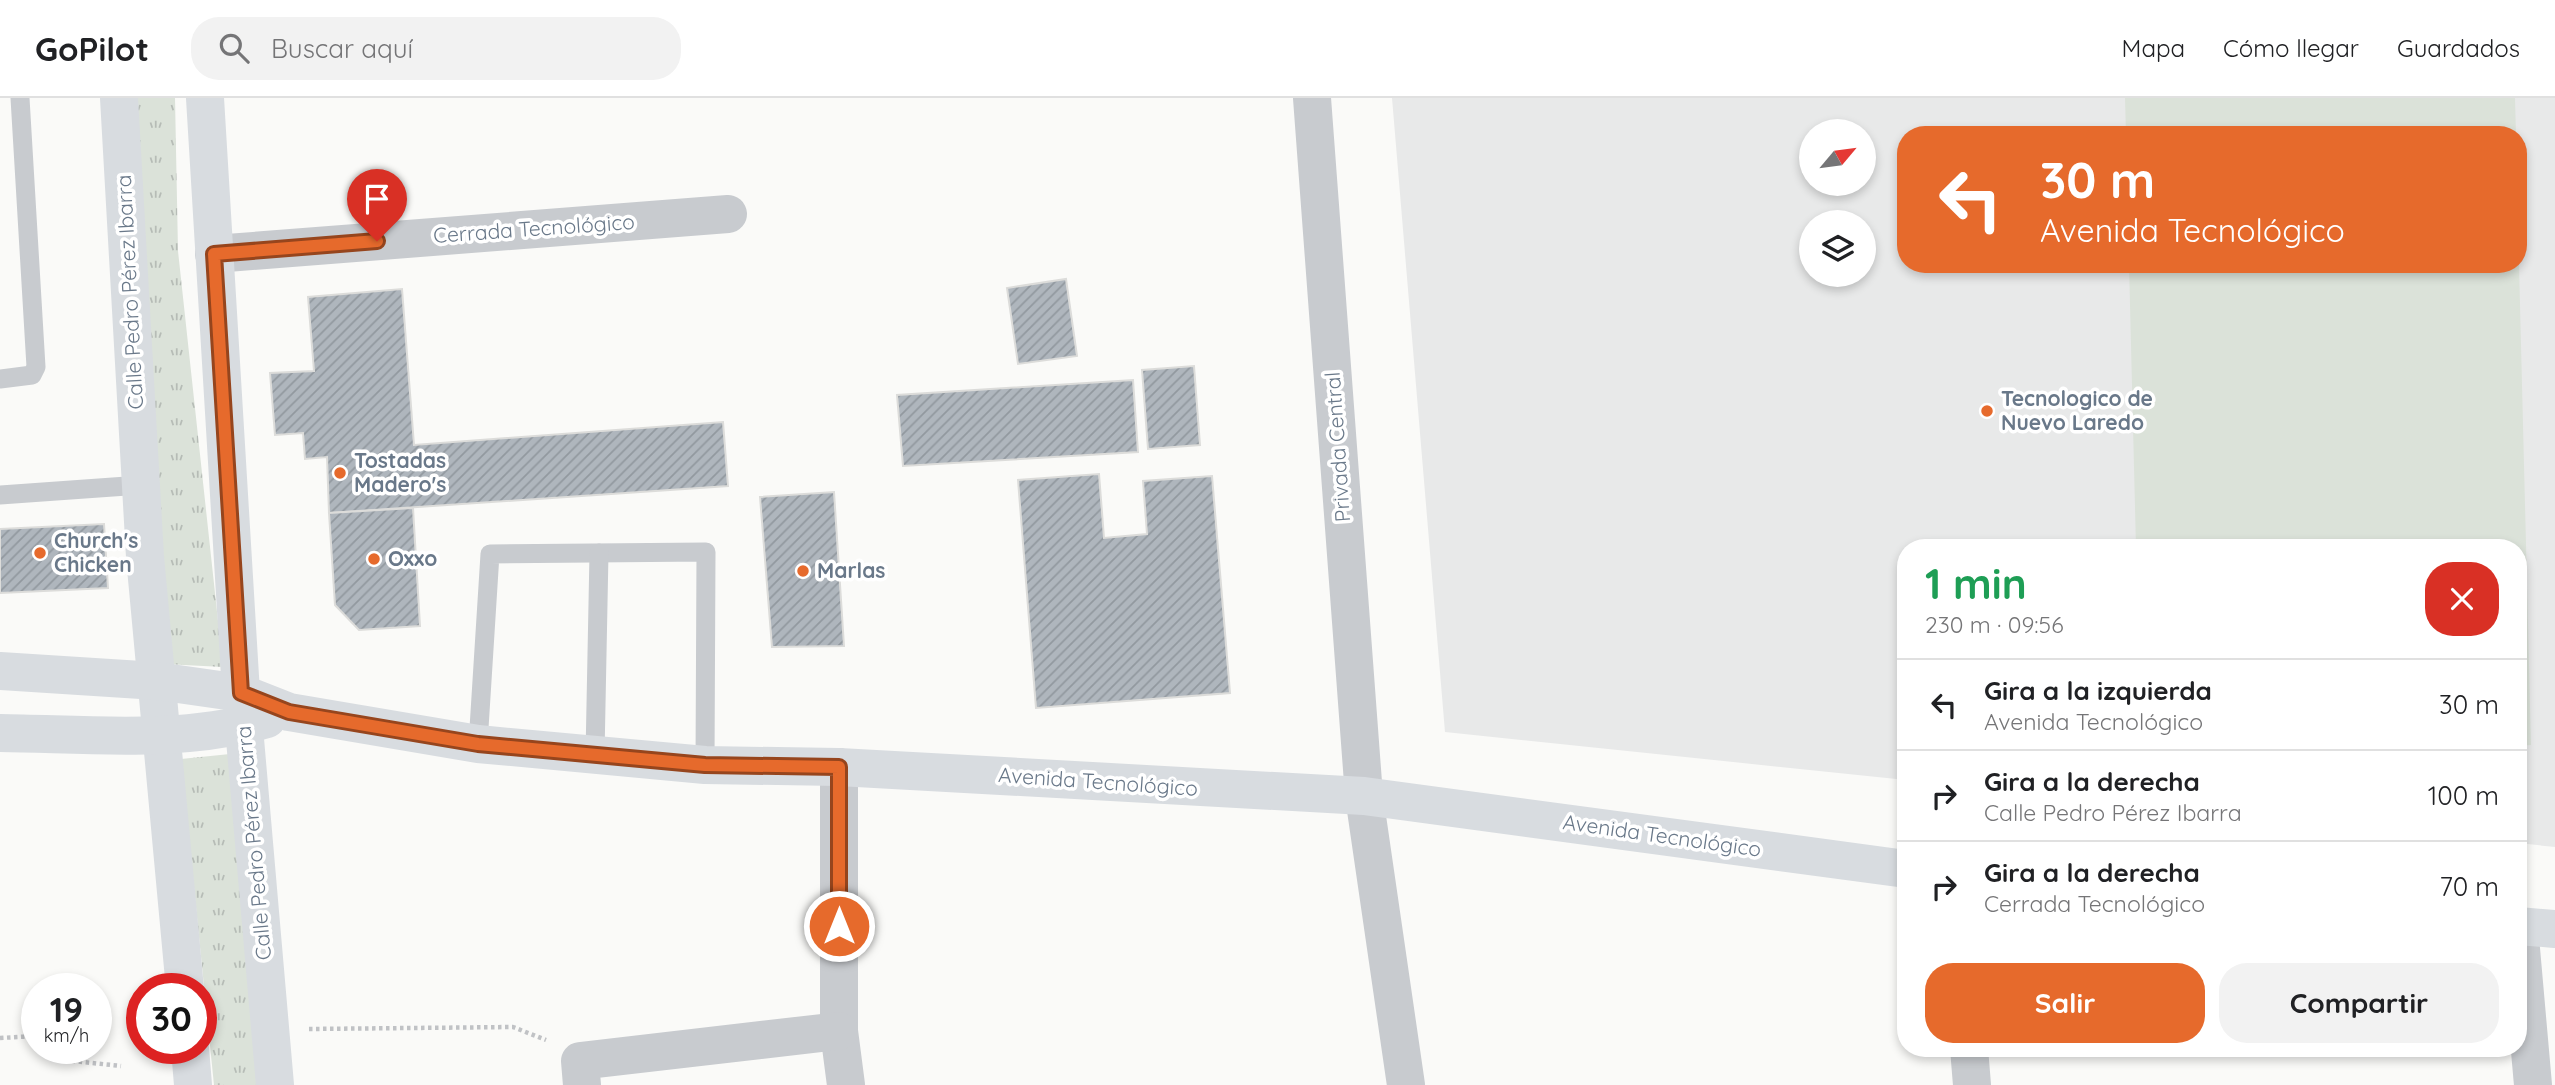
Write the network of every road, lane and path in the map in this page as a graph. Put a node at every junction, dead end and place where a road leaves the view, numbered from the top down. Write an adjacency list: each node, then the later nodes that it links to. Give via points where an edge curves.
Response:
1 (20, 98): 7 (lane, via 36,367 32,375)
2 (119, 98): 8 (street, Calle Pedro Pérez Ibarra)
3 (205, 98): 6 (street, Calle Pedro Pérez Ibarra)
4 (1312, 98): 20 (street, Privada Central)
5 (728, 214): 6 (street, Cerrada Tecnológico)
6 (214, 254): 13 (street, Calle Pedro Pérez Ibarra)
7 (0, 379)
8 (141, 485): 9 (lane); 12 (street, Calle Pedro Pérez Ibarra)
9 (0, 495)
10 (599, 553): 16 (lane, via 490,554); 17 (lane); 18 (lane, via 706,552)
11 (0, 671): 12 (street)
12 (157, 681): 13 (street); 15 (street, Calle Pedro Pérez Ibarra)
13 (243, 709): 15 (street, Avenida Tecnológico); 16 (street, Avenida Tecnológico, via 289,712); 26 (street, Calle Pedro Pérez Ibarra)
14 (0, 733): 15 (street, Avenida Tecnológico)
15 (163, 736): 24 (street, Calle Pedro Pérez Ibarra)
16 (478, 744): 17 (street, Avenida Tecnológico)
17 (595, 755): 18 (street, Avenida Tecnológico)
18 (705, 765): 19 (street, Avenida Tecnológico)
19 (839, 767): 20 (street, Avenida Tecnológico); 27 (street)
20 (1364, 796): 21 (street, Avenida Tecnológico); 38 (street, Privada Central)
21 (1897, 868)
22 (2527, 927): 23 (street)
23 (2555, 929)
24 (184, 973)
25 (2527, 1021): 40 (street)
26 (271, 1029): 34 (path, via 513,1027 546,1039); 36 (street, Calle Pedro Pérez Ibarra)
27 (839, 1031): 34 (street); 37 (street)
28 (21, 1037): 29 (path)
29 (0, 1038)
30 (1970, 1057): 39 (street)
31 (102, 1064): 33 (path)
32 (192, 1064): 35 (street)
33 (121, 1066)
34 (581, 1073)
35 (194, 1085)
36 (275, 1085)
37 (846, 1085)
38 (1406, 1085)
39 (1972, 1085)
40 (2533, 1085)

